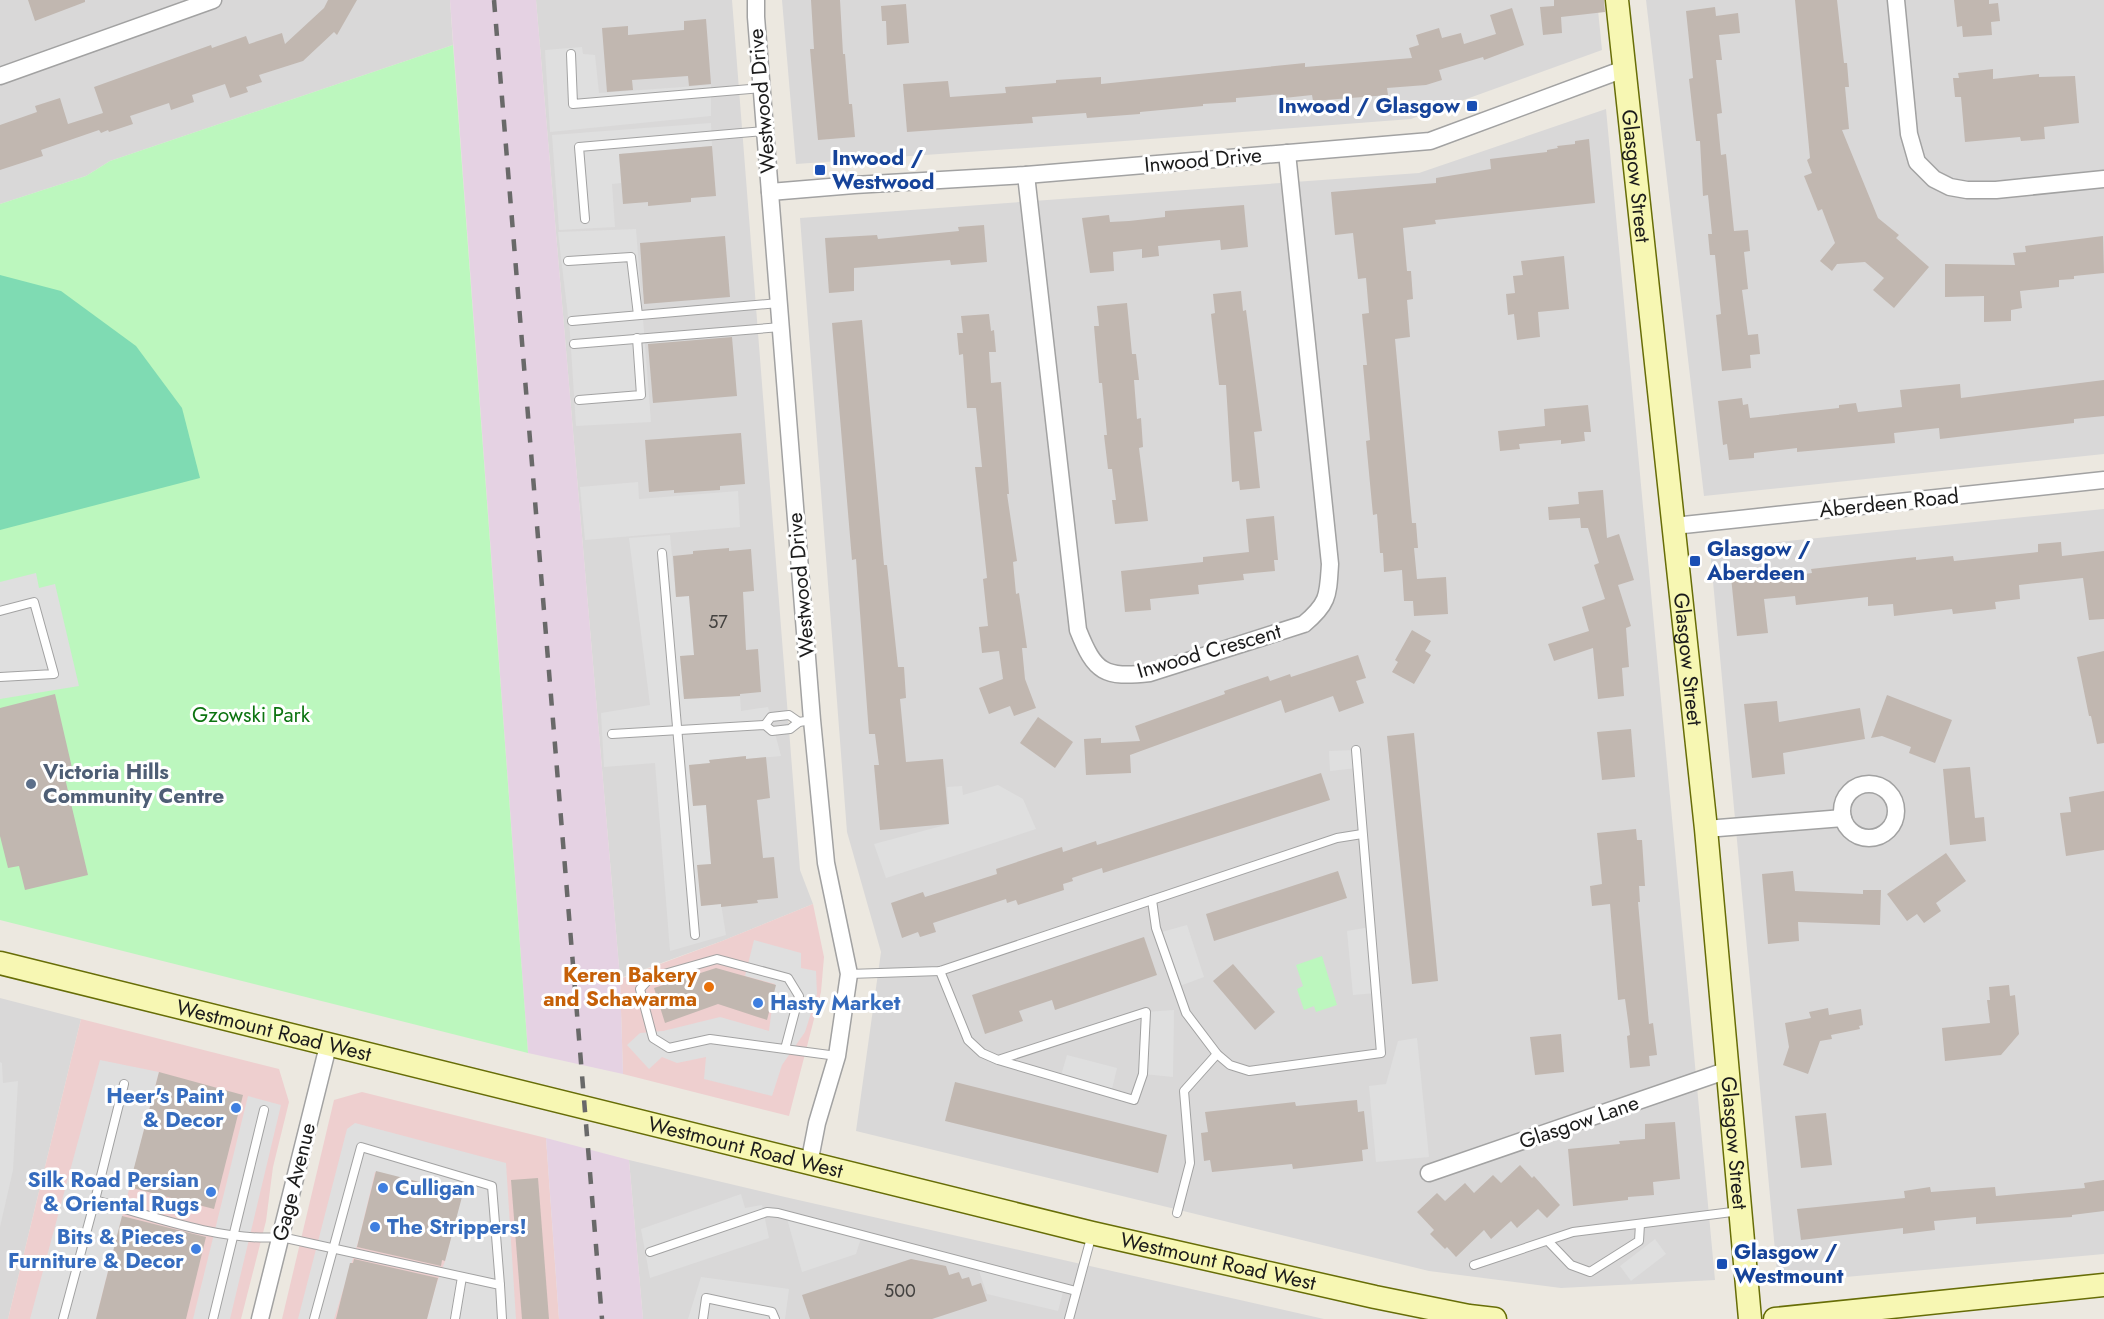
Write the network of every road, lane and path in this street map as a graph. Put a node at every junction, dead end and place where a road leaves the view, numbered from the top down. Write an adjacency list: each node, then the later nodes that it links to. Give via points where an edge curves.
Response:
1 (213, 0): 7 (street)
2 (756, 0): 8 (street, Westwood Drive)
3 (1617, 0): 6 (main road, Glasgow Street)
4 (1896, 0): 12 (street, via 1910,134 1917,162 1934,179 1968,190)
5 (571, 54): 8 (lane, via 573,105)
6 (1624, 69): 10 (street, Inwood Drive, via 1430,141); 24 (main road, Glasgow Street)
7 (0, 76)
8 (762, 88): 9 (street, Westwood Drive)
9 (765, 131): 13 (street, Westwood Drive); 14 (lane, via 579,147)
10 (1287, 153): 11 (street, Inwood Drive); 11 (street, Inwood Crescent, via 1330,564 1329,594 1304,624 1150,673 1131,675 1105,671 1095,665 1078,630)
11 (1026, 175): 13 (street, Inwood Drive)
12 (2104, 179)
13 (770, 192): 16 (street, Westwood Drive)
14 (585, 219)
15 (568, 261): 17 (lane, via 631,257)
16 (779, 303): 17 (lane); 19 (street, Westwood Drive)
17 (638, 315): 18 (lane)
18 (572, 321)
19 (781, 327): 20 (lane); 28 (street, Westwood Drive)
20 (637, 338): 21 (lane); 22 (lane, via 641,395)
21 (574, 344)
22 (579, 400)
23 (2104, 480): 24 (street, Aberdeen Road)
24 (1674, 526): 34 (main road, Glasgow Street)
25 (662, 553): 30 (lane)
26 (0, 611): 27 (lane, via 34,602 54,674)
27 (0, 677)
28 (806, 721): 29 (lane, via 790,729 772,731); 29 (lane, via 789,715 771,717); 40 (street, Westwood Drive, via 826,863)
29 (765, 725): 30 (lane)
30 (678, 730): 31 (lane); 37 (lane)
31 (612, 734)
32 (1356, 750): 35 (lane)
33 (1843, 818): 34 (street)
34 (1706, 830): 46 (main road, Glasgow Street)
35 (1362, 834): 36 (lane, via 1337,838); 43 (lane, via 1381,1053 1249,1071 1230,1065)
36 (1152, 900): 39 (lane); 43 (lane, via 1156,928 1186,1013)
37 (695, 935)
38 (0, 963): 41 (main road, Westmount Road West)
39 (940, 971): 40 (lane); 45 (lane, via 968,1040 982,1053)
40 (849, 974): 44 (street, Westwood Drive)
41 (328, 1046): 49 (main road, Westmount Road West); 57 (street, Gage Avenue)
42 (785, 1049): 42 (lane, via 710,1039 669,1048 653,1038 640,989 650,978 717,959 788,978 799,996); 44 (lane)
43 (1217, 1054): 53 (lane, via 1184,1091 1190,1163)
44 (837, 1056): 49 (street, Westwood Drive)
45 (998, 1060): 45 (lane, via 1093,1029 1146,1012 1143,1074 1134,1100)
46 (1728, 1070): 50 (street, Glasgow Lane); 52 (main road, Glasgow Street)
47 (123, 1084): 51 (lane)
48 (264, 1110): 56 (lane)
49 (808, 1164): 55 (main road, Westmount Road West)
50 (1429, 1173)
51 (95, 1200): 56 (lane); 66 (lane)
52 (1740, 1211): 54 (lane); 76 (main road, Glasgow Street)
53 (1177, 1213)
54 (1640, 1224): 58 (lane, via 1573,1232); 58 (lane, via 1639,1241 1590,1272 1571,1265)
55 (1092, 1233): 65 (lane); 75 (main road, Westmount Road West, via 1375,1298)
56 (234, 1236): 57 (lane); 67 (lane)
57 (281, 1237): 59 (lane); 68 (street, Gage Avenue)
58 (1548, 1241): 61 (lane)
59 (333, 1248): 62 (lane); 63 (lane, via 361,1147 492,1186); 69 (lane)
60 (650, 1252): 65 (lane, via 767,1212 778,1213)
61 (1474, 1265)
62 (462, 1277): 63 (lane); 70 (lane)
63 (500, 1285): 71 (lane)
64 (2104, 1285): 77 (main road)
65 (1076, 1291): 74 (lane)
66 (63, 1319)
67 (213, 1319)
68 (260, 1319)
69 (314, 1319)
70 (454, 1319)
71 (502, 1319)
72 (703, 1319): 73 (lane, via 706,1298 772,1312)
73 (775, 1319)
74 (1069, 1319)
75 (1495, 1319)
76 (1750, 1319)
77 (1775, 1319)

